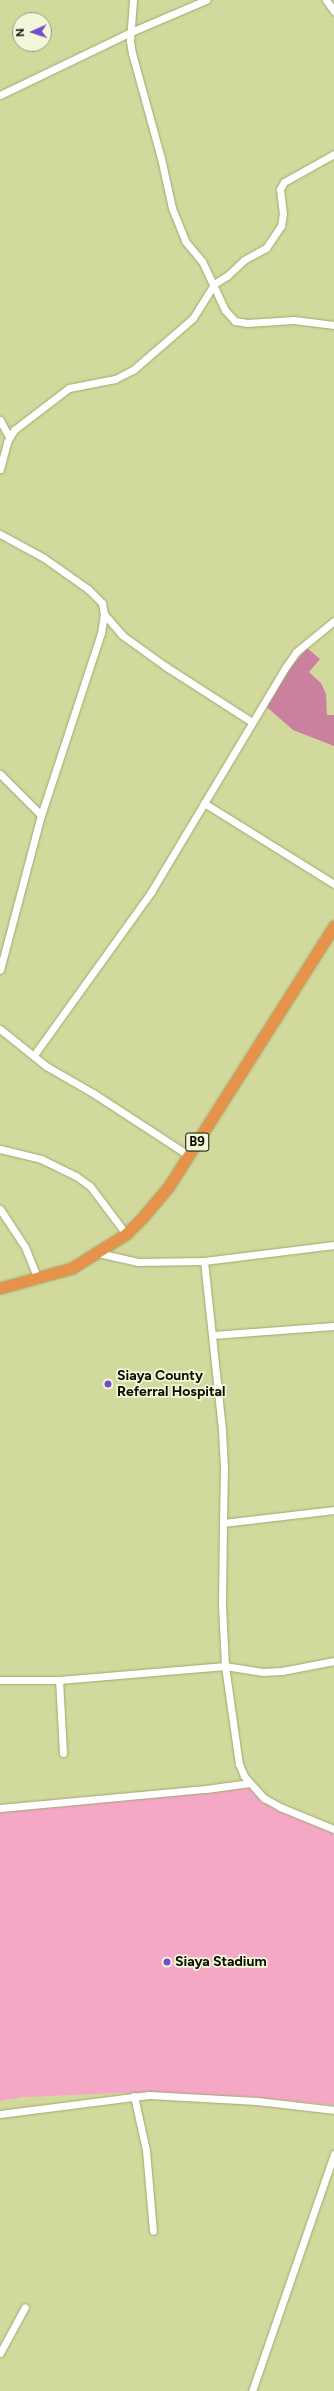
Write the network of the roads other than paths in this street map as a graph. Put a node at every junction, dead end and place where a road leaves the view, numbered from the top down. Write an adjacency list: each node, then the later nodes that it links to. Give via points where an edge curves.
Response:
1 (133, 0): 5 (street)
2 (206, 0): 5 (street)
3 (326, 0): 4 (street)
4 (334, 11)
5 (131, 32): 6 (street); 8 (street, via 134,60 172,208 185,241 202,261)
6 (0, 95)
7 (334, 154): 8 (street, via 284,182 280,190 283,214 280,226 266,248 244,260)
8 (214, 284): 9 (street, via 225,310 235,321 260,324 294,320); 11 (street, via 193,318 149,358 116,379 69,388 14,430)
9 (334, 326)
10 (0, 420): 11 (street)
11 (9, 437): 12 (street)
12 (0, 469)
13 (0, 534): 14 (street, via 44,558 88,589 102,603)
14 (104, 614): 16 (street, via 122,635); 19 (street, via 101,633)
15 (334, 620): 16 (street, via 296,652)
16 (252, 722): 18 (street)
17 (0, 774): 19 (street)
18 (204, 803): 20 (street); 24 (street, via 151,892)
19 (41, 815): 22 (street)
20 (334, 884)
21 (334, 926): 26 (highway, B9)
22 (0, 970)
23 (0, 1029): 24 (street)
24 (34, 1055): 26 (street, via 46,1066 93,1093)
25 (0, 1148): 28 (street, via 41,1159 76,1176 90,1186)
26 (188, 1155): 28 (highway, B9, via 158,1200)
27 (0, 1209): 32 (street, via 25,1248)
28 (126, 1234): 30 (highway, B9)
29 (334, 1245): 31 (street)
30 (98, 1253): 31 (street, via 138,1262); 32 (highway, B9, via 72,1268)
31 (204, 1261): 35 (street)
32 (38, 1279): 33 (highway, B9)
33 (0, 1288)
34 (334, 1326): 35 (street)
35 (213, 1335): 37 (street, via 224,1466)
36 (334, 1510): 37 (street)
37 (223, 1523): 39 (street, via 222,1605)
38 (334, 1660): 39 (street, via 282,1671 263,1672)
39 (225, 1666): 41 (street); 43 (street, via 234,1745 239,1764)
40 (0, 1680): 41 (street)
41 (59, 1680): 42 (street)
42 (63, 1753)
43 (250, 1783): 44 (street); 45 (street, via 264,1798 280,1807)
44 (0, 1808)
45 (334, 1829)
46 (134, 2096): 47 (street, via 246,2100); 48 (street); 50 (street, via 145,2144)
47 (334, 2110)
48 (0, 2114)
49 (334, 2154): 53 (street)
50 (154, 2231)
51 (25, 2307): 52 (street)
52 (0, 2353)
53 (252, 2391)

